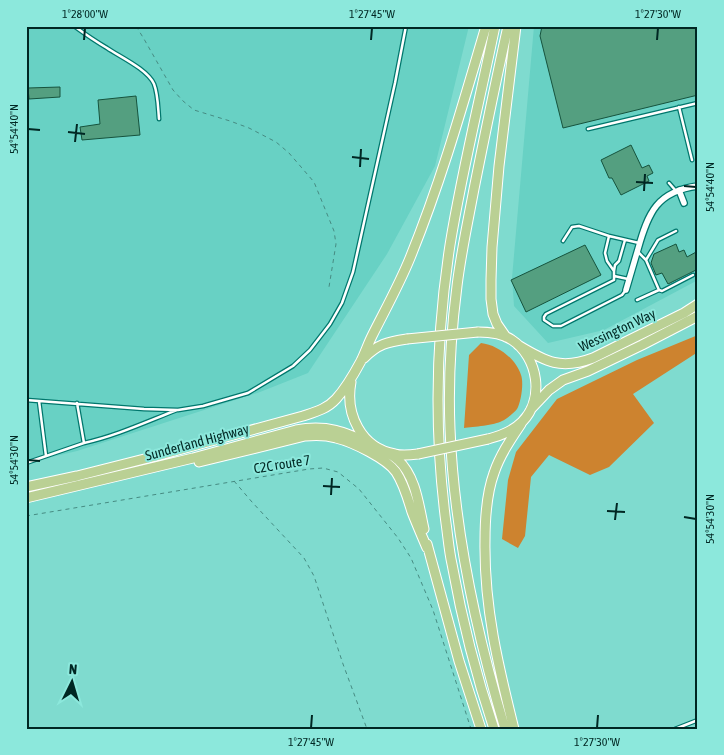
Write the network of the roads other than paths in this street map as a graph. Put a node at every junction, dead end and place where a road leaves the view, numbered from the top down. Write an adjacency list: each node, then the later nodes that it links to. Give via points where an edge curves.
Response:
1 (74, 26): 9 (lane, via 134,65 154,83)
2 (406, 26): 40 (lane, via 353,272 330,324 293,366 248,393)
3 (486, 26): 34 (highway, via 436,191 406,267)
4 (495, 26): 53 (highway, via 450,244 441,318 438,393 440,468 452,563 473,658)
5 (508, 26): 54 (highway, via 461,258 451,352 450,428 465,562 484,655)
6 (516, 26): 32 (highway, via 492,246 492,308)
7 (698, 102): 8 (lane)
8 (679, 107): 10 (lane); 11 (lane)
9 (159, 119)
10 (588, 129)
11 (692, 160)
12 (669, 183): 14 (lane)
13 (698, 186): 14 (street)
14 (678, 190): 15 (street); 20 (street, via 659,202 648,217)
15 (684, 204)
16 (676, 231): 22 (lane, via 658,240)
17 (610, 236): 18 (lane); 19 (lane, via 579,226 572,227); 23 (lane, via 605,253)
18 (625, 240): 20 (lane); 23 (lane)
19 (563, 241)
20 (640, 243): 21 (street)
21 (638, 252): 22 (lane); 26 (street)
22 (646, 260): 28 (lane)
23 (614, 271): 25 (lane)
24 (693, 275): 28 (lane)
25 (614, 276): 26 (lane); 27 (lane, via 614,280 546,314 544,320 553,326 562,326 622,296)
26 (629, 280): 27 (street)
27 (626, 290)
28 (659, 290): 29 (lane)
29 (637, 300)
30 (698, 304): 33 (highway, Wessington Way, via 643,334 577,363 552,362)
31 (698, 316): 39 (highway, Wessington Way, via 588,371 563,380)
32 (506, 337): 33 (highway); 34 (highway, bridge, via 478,332 390,341 370,351)
33 (518, 345): 39 (highway, via 533,367 535,392)
34 (362, 360): 35 (highway)
35 (353, 375): 43 (highway, via 350,392 352,414 361,434); 48 (highway, Sunderland Highway, via 336,400 315,412 160,455)
36 (26, 400): 37 (lane)
37 (39, 401): 38 (lane); 45 (lane)
38 (77, 403): 40 (lane); 42 (lane)
39 (531, 409): 41 (highway)
40 (178, 410): 42 (lane)
41 (521, 424): 44 (highway, bridge, via 488,439 418,454); 55 (highway, via 493,474 485,522 488,609)
42 (84, 443): 45 (lane)
43 (373, 445): 44 (highway); 47 (highway, Sunderland Highway, via 337,430 309,427)
44 (388, 453): 50 (highway, via 404,467 414,488)
45 (46, 456): 46 (lane)
46 (26, 463)
47 (168, 464): 49 (highway, Sunderland Highway); 50 (highway, via 202,462 305,436 334,437 379,458 396,472)
48 (26, 487)
49 (26, 498)
50 (427, 548): 52 (highway)
51 (698, 720): 56 (lane)
52 (481, 729)
53 (494, 729)
54 (505, 729)
55 (514, 729)
56 (675, 729)

